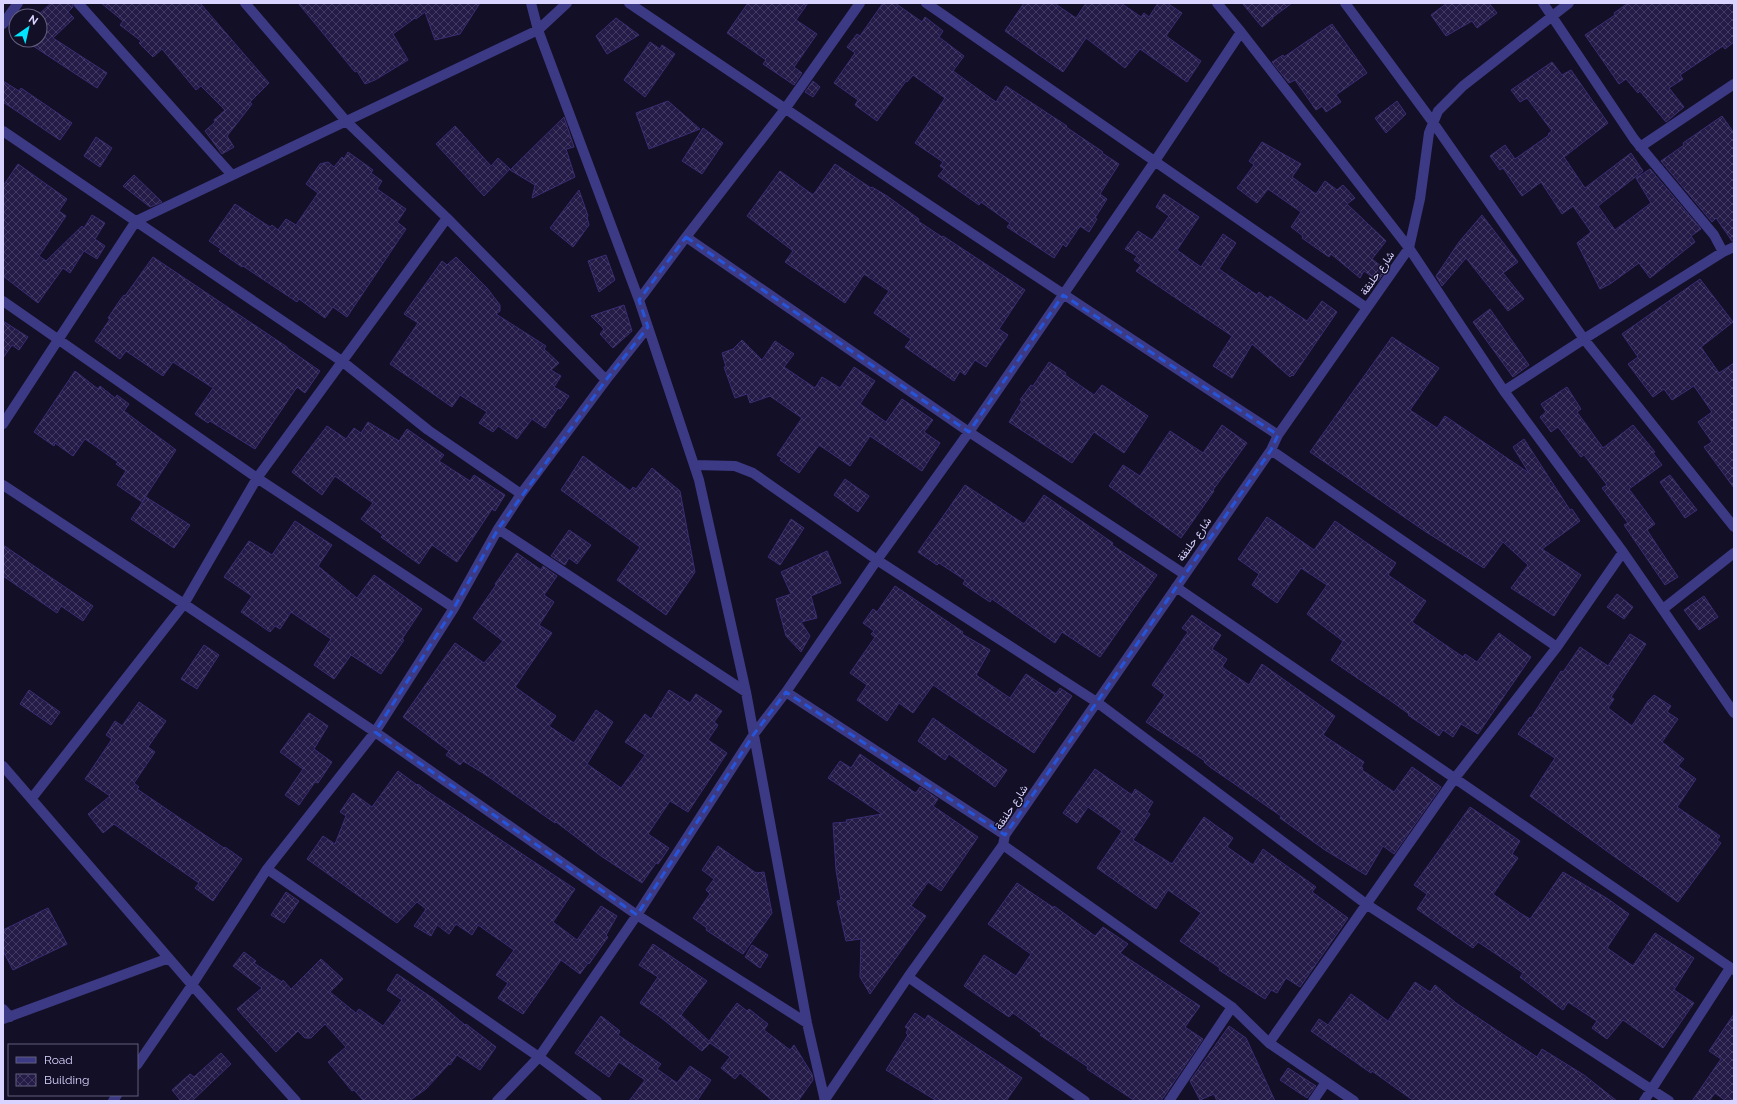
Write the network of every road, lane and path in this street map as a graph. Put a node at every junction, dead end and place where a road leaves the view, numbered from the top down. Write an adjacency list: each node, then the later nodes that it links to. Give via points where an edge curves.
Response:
1 (18, 3): 14 (street)
2 (78, 3): 24 (street)
3 (245, 3): 19 (street)
4 (531, 3): 15 (street)
5 (567, 3): 15 (street)
6 (629, 3): 18 (street)
7 (860, 3): 18 (street)
8 (926, 3): 23 (street)
9 (1217, 3): 16 (street)
10 (1345, 3): 20 (street)
11 (1543, 3): 13 (street)
12 (1569, 3): 13 (street, شارع حلنقة)
13 (1552, 16): 20 (street, شارع حلنقة, via 1463,86 1446,101); 22 (street)
14 (3, 24)
15 (538, 30): 19 (street); 32 (street)
16 (1241, 32): 23 (street); 29 (street)
17 (1734, 84): 22 (street)
18 (785, 109): 27 (street); 31 (street)
19 (346, 121): 24 (street); 25 (street)
20 (1432, 121): 29 (street, شارع حلنقة, via 1420,199); 37 (street)
21 (3, 131): 26 (street)
22 (1640, 147): 30 (street, via 1714,235)
23 (1155, 161): 31 (street); 34 (street)
24 (231, 174): 26 (street)
25 (447, 218): 38 (street); 39 (street)
26 (136, 221): 36 (street); 38 (street)
27 (686, 237): 32 (street); 42 (street)
28 (1734, 247): 30 (street)
29 (1408, 248): 34 (street, شارع حلنقة); 40 (street)
30 (1723, 252): 37 (street)
31 (1063, 295): 42 (street); 43 (street)
32 (639, 300): 35 (street)
33 (3, 301): 36 (street)
34 (1367, 308): 43 (street, شارع حلنقة)
35 (648, 327): 39 (street); 45 (street)
36 (58, 338): 41 (street); 46 (street)
37 (1584, 339): 40 (street); 49 (street)
38 (343, 362): 46 (street); 48 (street, via 428,430)
39 (606, 380): 48 (street)
40 (1504, 391): 51 (street)
41 (3, 424)
42 (969, 432): 53 (street); 54 (street)
43 (1278, 435): 44 (street, شارع حلنقة)
44 (1271, 450): 54 (street, شارع حلنقة); 59 (street)
45 (695, 465): 53 (street, via 744,468); 60 (street)
46 (258, 478): 56 (street); 57 (street)
47 (3, 486): 56 (street)
48 (521, 494): 50 (street)
49 (1734, 527)
50 (498, 529): 57 (street); 60 (street)
51 (1623, 552): 58 (street); 59 (street)
52 (1734, 553): 58 (street)
53 (877, 560): 61 (street); 62 (street)
54 (1184, 574): 55 (street, شارع حلنقة)
55 (1176, 586): 62 (street, شارع حلنقة); 67 (street)
56 (184, 604): 64 (street); 68 (street)
57 (454, 608): 64 (street)
58 (1663, 609): 63 (street)
59 (1557, 647): 67 (street)
60 (746, 692): 65 (street)
61 (786, 692): 65 (street); 69 (street)
62 (1098, 703): 69 (street, شارع حلنقة); 72 (street)
63 (1734, 713)
64 (375, 732): 71 (street); 73 (street)
65 (754, 734): 73 (street); 81 (street)
66 (3, 766): 68 (street)
67 (1455, 778): 72 (street); 75 (street)
68 (32, 798): 74 (street)
69 (1005, 835): 70 (street, شارع حلنقة)
70 (1003, 845): 76 (street, شارع حلنقة); 78 (street)
71 (267, 869): 77 (street); 83 (street)
72 (1366, 904): 82 (street); 86 (street)
73 (637, 915): 81 (street); 83 (street)
74 (169, 958): 77 (street); 80 (street)
75 (1732, 969): 86 (street)
76 (908, 977): 87 (street, شارع حلنقة); 91 (street)
77 (192, 985): 84 (street); 88 (street)
78 (1232, 1007): 82 (street); 92 (street)
79 (3, 1008): 80 (street)
80 (6, 1018)
81 (807, 1023): 87 (street)
82 (1269, 1043): 85 (street)
83 (538, 1057): 89 (street); 90 (street)
84 (138, 1064)
85 (1326, 1082): 93 (street); 94 (street)
86 (1652, 1089): 95 (street); 96 (street)
87 (824, 1100)
88 (296, 1101)
89 (497, 1101)
90 (597, 1101)
91 (1085, 1101)
92 (1169, 1101)
93 (1313, 1101)
94 (1354, 1101)
95 (1644, 1101)
96 (1669, 1101)

